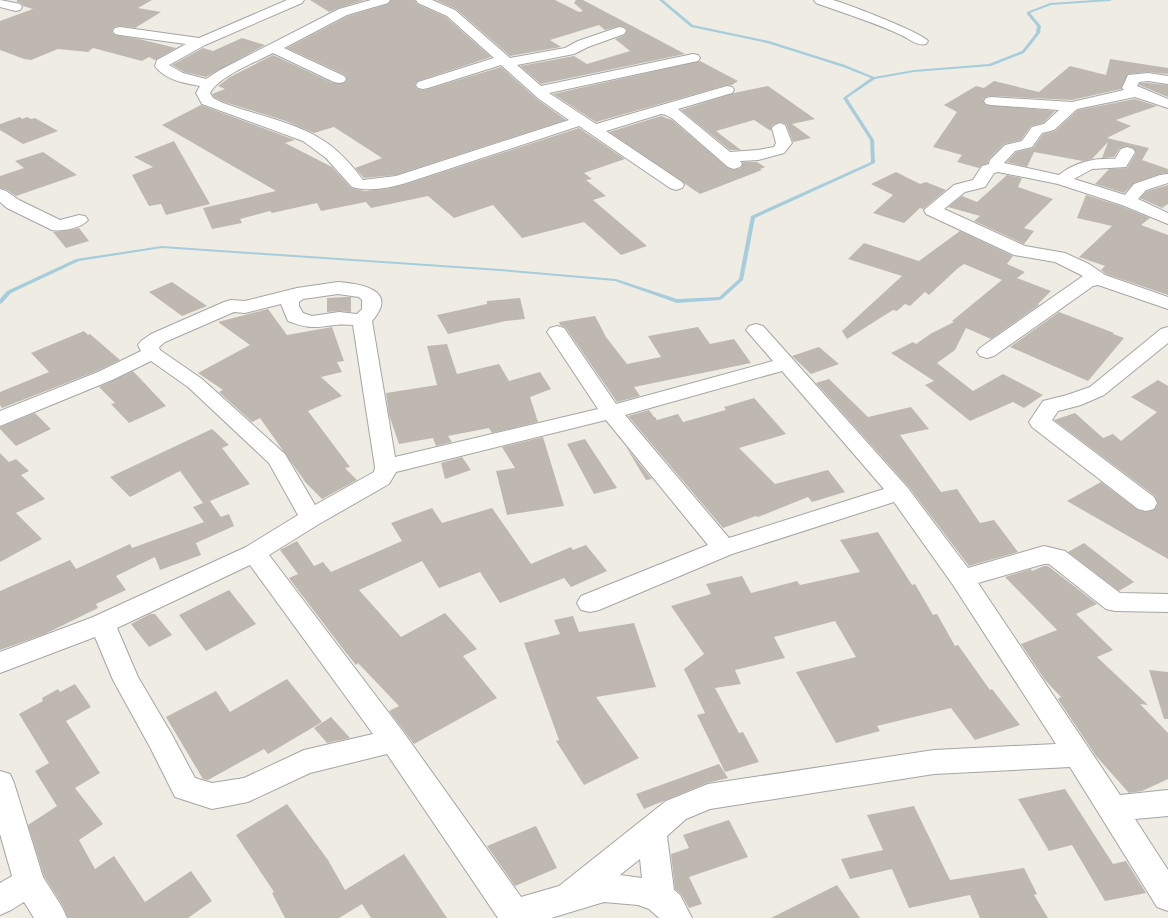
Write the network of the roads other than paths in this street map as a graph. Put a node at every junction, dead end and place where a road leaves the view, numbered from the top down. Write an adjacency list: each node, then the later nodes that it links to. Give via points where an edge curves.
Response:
1 (298, 0): 10 (street)
2 (384, 0): 11 (street, via 343,12)
3 (422, 0): 13 (street, via 451,12)
4 (820, 0): 9 (street, via 907,33)
5 (0, 3): 6 (street)
6 (16, 7)
7 (120, 30): 10 (street)
8 (619, 31): 13 (street, via 569,51)
9 (921, 41)
10 (200, 42): 16 (street, via 176,53 162,63 162,66 182,78)
11 (273, 48): 14 (street); 16 (street)
12 (693, 58): 19 (street)
13 (505, 62): 17 (street); 19 (street)
14 (339, 79)
15 (1168, 80): 20 (street, via 1133,78 1129,88)
16 (208, 84): 25 (street, via 203,93 207,101 301,134 328,152 348,170 358,184 364,185 400,180)
17 (423, 85)
18 (727, 90): 24 (street)
19 (539, 91): 25 (street)
20 (1136, 92): 22 (street); 23 (street)
21 (991, 101): 23 (street)
22 (1168, 104)
23 (1072, 106): 28 (street, via 1050,127 1037,130 1027,144 1010,148 996,163)
24 (662, 110): 25 (street); 26 (street, via 678,116 730,161 779,150 784,142)
25 (587, 126): 31 (street)
26 (780, 128)
27 (1127, 152): 30 (street, via 1120,164 1090,164)
28 (998, 167): 30 (street); 36 (street, via 988,169 979,184 960,188 932,210 1020,251 1059,257)
29 (1166, 178): 33 (street, via 1140,187)
30 (1062, 180): 33 (street)
31 (676, 185)
32 (0, 194): 35 (street, via 13,204 58,226)
33 (1128, 201): 34 (street)
34 (1168, 219)
35 (79, 220)
36 (1099, 279): 38 (street); 43 (street, via 1087,281)
37 (297, 294): 39 (street, via 290,300 290,306 295,317 305,322 338,318); 39 (street, via 338,288 368,294 371,299 371,310); 44 (street, via 245,307 231,306 158,338 148,346)
38 (1168, 303)
39 (362, 320): 48 (street)
40 (756, 330): 45 (street)
41 (556, 332): 46 (street)
42 (1168, 333): 50 (street, via 1096,391 1050,406 1040,422)
43 (987, 352)
44 (152, 353): 47 (street, via 105,376); 51 (street, via 195,383 277,459)
45 (786, 364): 46 (street); 49 (street)
46 (611, 412): 48 (street); 52 (street)
47 (0, 419)
48 (386, 467): 51 (street, via 381,480)
49 (899, 492): 52 (street); 54 (street)
50 (1146, 503)
51 (311, 518): 53 (street)
52 (724, 548): 55 (street)
53 (254, 553): 57 (street); 59 (street)
54 (962, 579): 56 (street, via 1044,555 1056,557 1115,602); 60 (street)
55 (590, 604)
56 (1168, 604)
57 (102, 624): 58 (street); 59 (street, via 126,680 185,788 212,796 248,790 304,762)
58 (0, 663)
59 (394, 741): 70 (street)
60 (1078, 755): 63 (street); 64 (street, via 934,762 708,797 676,810)
61 (0, 783): 65 (street)
62 (1168, 803): 63 (street)
63 (1112, 809): 66 (street)
64 (652, 831): 67 (street); 69 (street)
65 (29, 882): 68 (street); 71 (street)
66 (1168, 897)
67 (567, 899): 69 (street, via 604,888 638,891); 70 (street)
68 (0, 900)
69 (667, 908)
70 (514, 916)
71 (51, 918)

